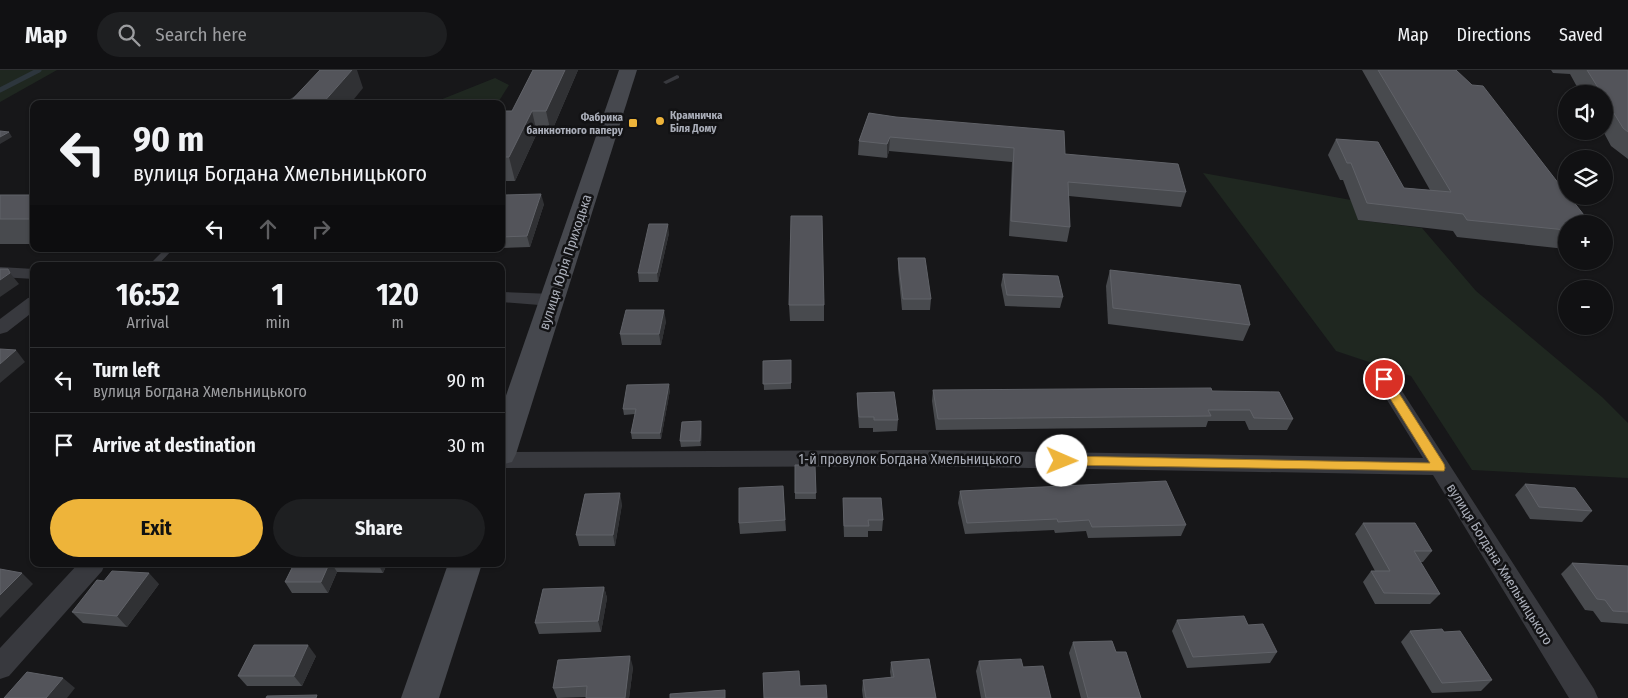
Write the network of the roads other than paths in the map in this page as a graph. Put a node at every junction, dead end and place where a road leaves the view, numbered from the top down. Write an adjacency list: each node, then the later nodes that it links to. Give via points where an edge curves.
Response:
1 (628, 70): 11 (street, вулиця Юрія Приходька)
2 (677, 77): 3 (lane)
3 (666, 82)
4 (311, 87): 5 (lane)
5 (291, 100)
6 (166, 252): 7 (lane)
7 (156, 262)
8 (0, 272): 9 (street)
9 (30, 274)
10 (505, 297): 11 (street)
11 (552, 300): 15 (street, вулиця Юрія Приходька)
12 (30, 305): 13 (street)
13 (0, 328)
14 (1384, 379): 17 (street, вулиця Богдана Хмельницького)
15 (505, 442)
16 (505, 460): 17 (street, 1-й провулок Богдана Хмельницького, via 923,458)
17 (1439, 468): 22 (street, вулиця Богдана Хмельницького)
18 (90, 567): 20 (street)
19 (464, 567): 21 (street)
20 (0, 667)
21 (420, 698)
22 (1584, 698)

